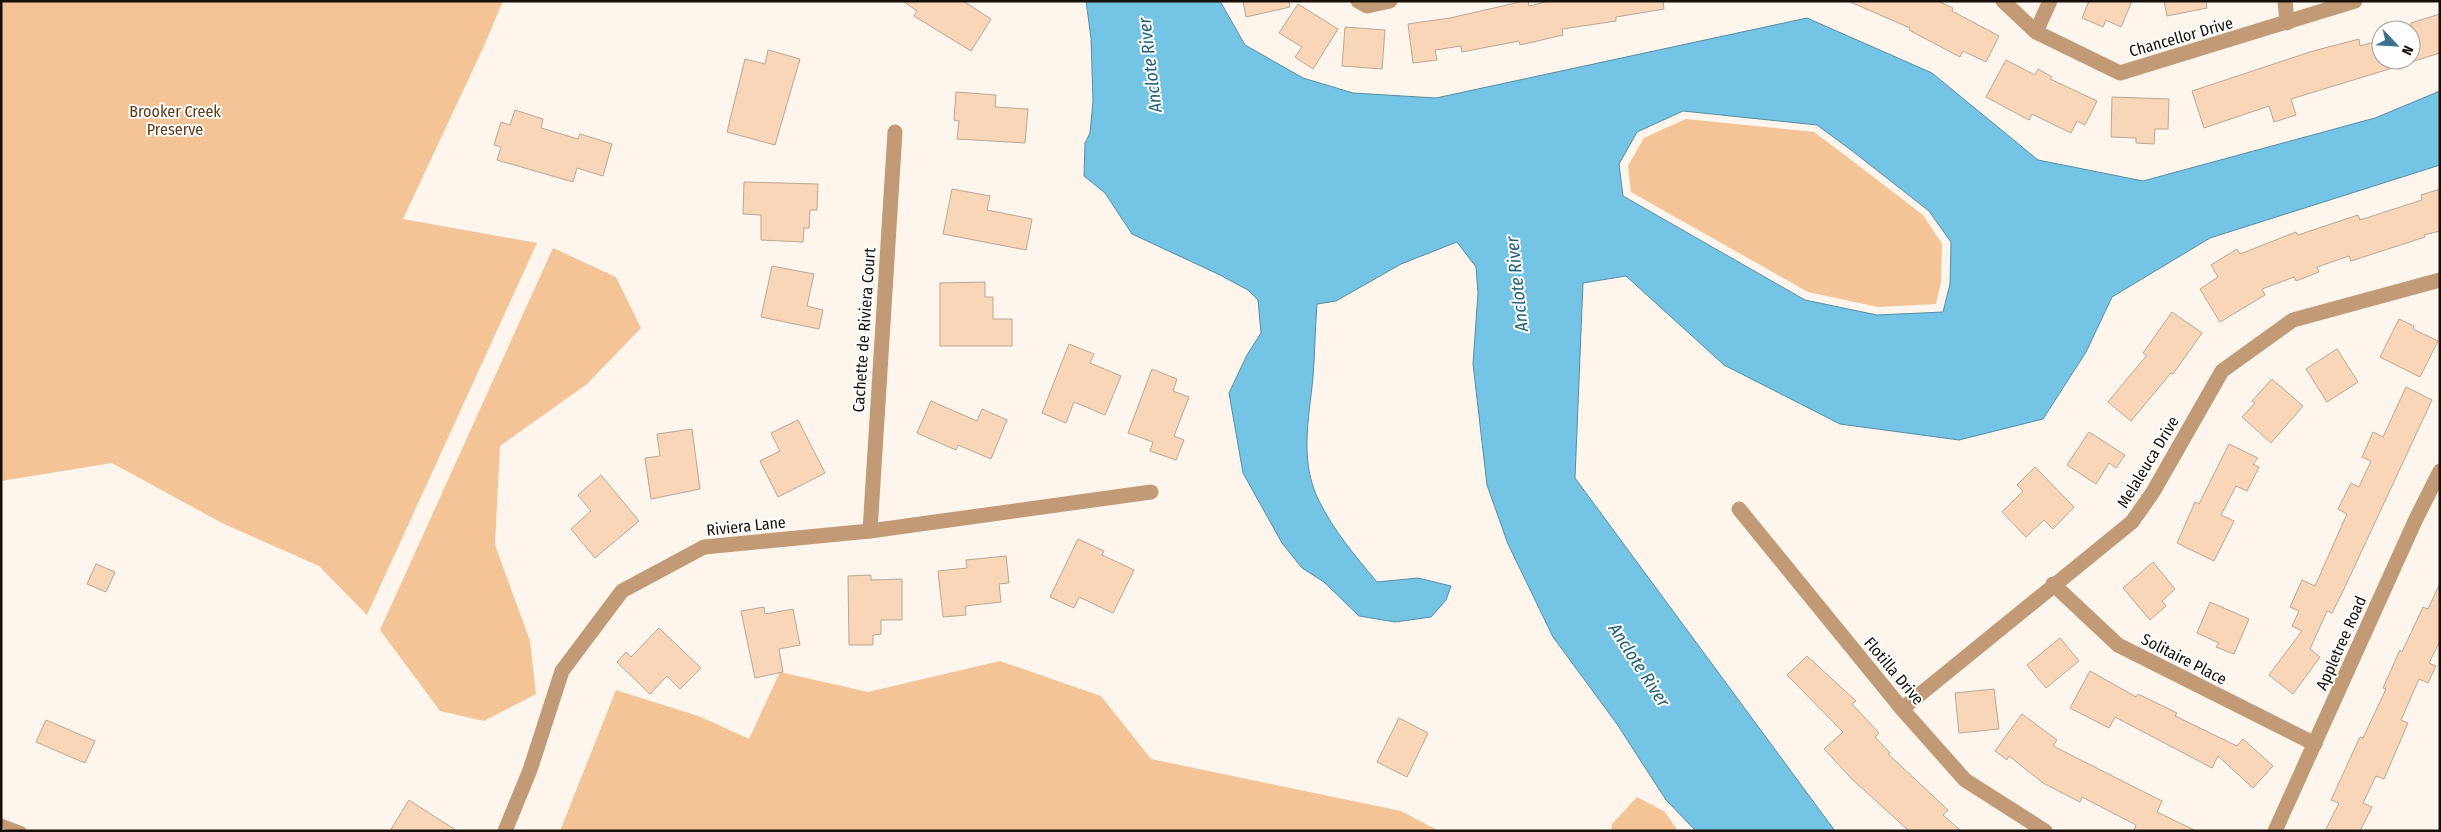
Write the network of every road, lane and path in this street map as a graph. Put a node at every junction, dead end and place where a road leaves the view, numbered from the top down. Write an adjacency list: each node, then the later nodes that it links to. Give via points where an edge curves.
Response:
1 (1358, 1): 2 (street, via 1367,6)
2 (1390, 1)
3 (2003, 1): 8 (street, Chancellor Drive)
4 (2050, 1): 8 (street)
5 (2285, 1): 7 (street)
6 (2355, 1): 7 (street, Chancellor Drive)
7 (2287, 23): 8 (street, Chancellor Drive, via 2120,73)
8 (2036, 32)
9 (894, 132): 14 (street, Cachette de Riviera Court)
10 (2440, 280): 15 (street, Melaleuca Drive, via 2293,320 2222,371 2153,492 2132,522)
11 (2440, 471): 17 (street, Appletree Road)
12 (1151, 492): 14 (street, Riviera Lane)
13 (1738, 508): 16 (street, Flotilla Drive)
14 (870, 531): 20 (street, Riviera Lane, via 704,547 622,592 562,671 530,770)
15 (2053, 584): 16 (street, Melaleuca Drive); 17 (street, Solitaire Place, via 2118,645)
16 (1902, 708): 21 (street, Flotilla Drive, via 1965,780)
17 (2315, 744): 22 (street, Appletree Road)
18 (1, 823): 19 (lane)
19 (22, 831)
20 (504, 831)
21 (2045, 831)
22 (2275, 831)

